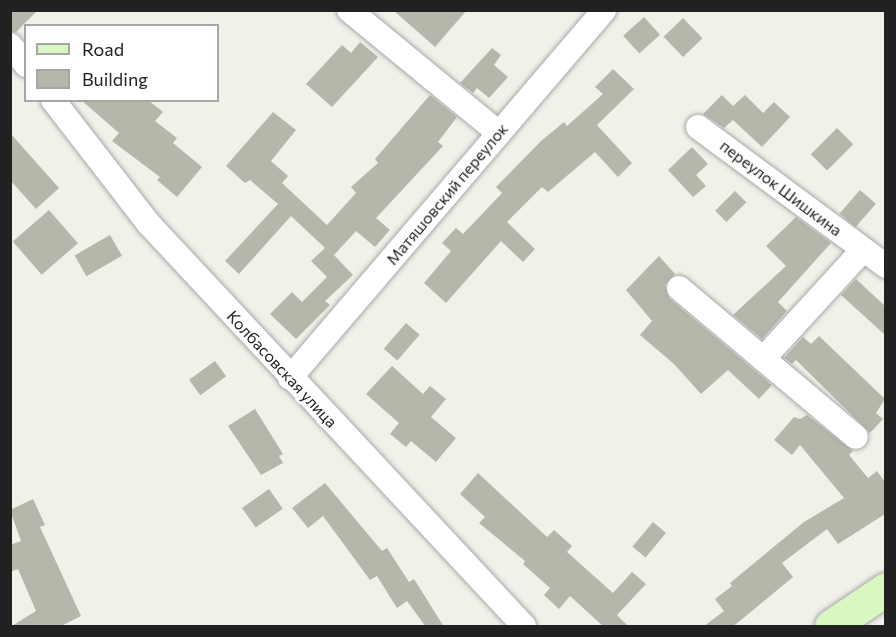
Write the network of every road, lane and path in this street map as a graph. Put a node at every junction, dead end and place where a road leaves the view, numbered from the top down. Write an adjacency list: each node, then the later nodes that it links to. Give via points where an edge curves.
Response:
1 (349, 10): 7 (street)
2 (604, 10): 7 (street, Матяшовский переулок)
3 (10, 45): 4 (street)
4 (24, 62)
5 (55, 102): 12 (street, Колбасовская улица, via 148,223)
6 (698, 127): 8 (street, переулок Шишкина)
7 (499, 133): 12 (street, Матяшовский переулок)
8 (863, 250): 9 (street, переулок Шишкина); 11 (street)
9 (885, 266)
10 (679, 288): 11 (street)
11 (763, 359): 13 (street)
12 (290, 378): 15 (street, Колбасовская улица)
13 (856, 437)
14 (885, 588): 16 (main road)
15 (524, 627)
16 (831, 627)

